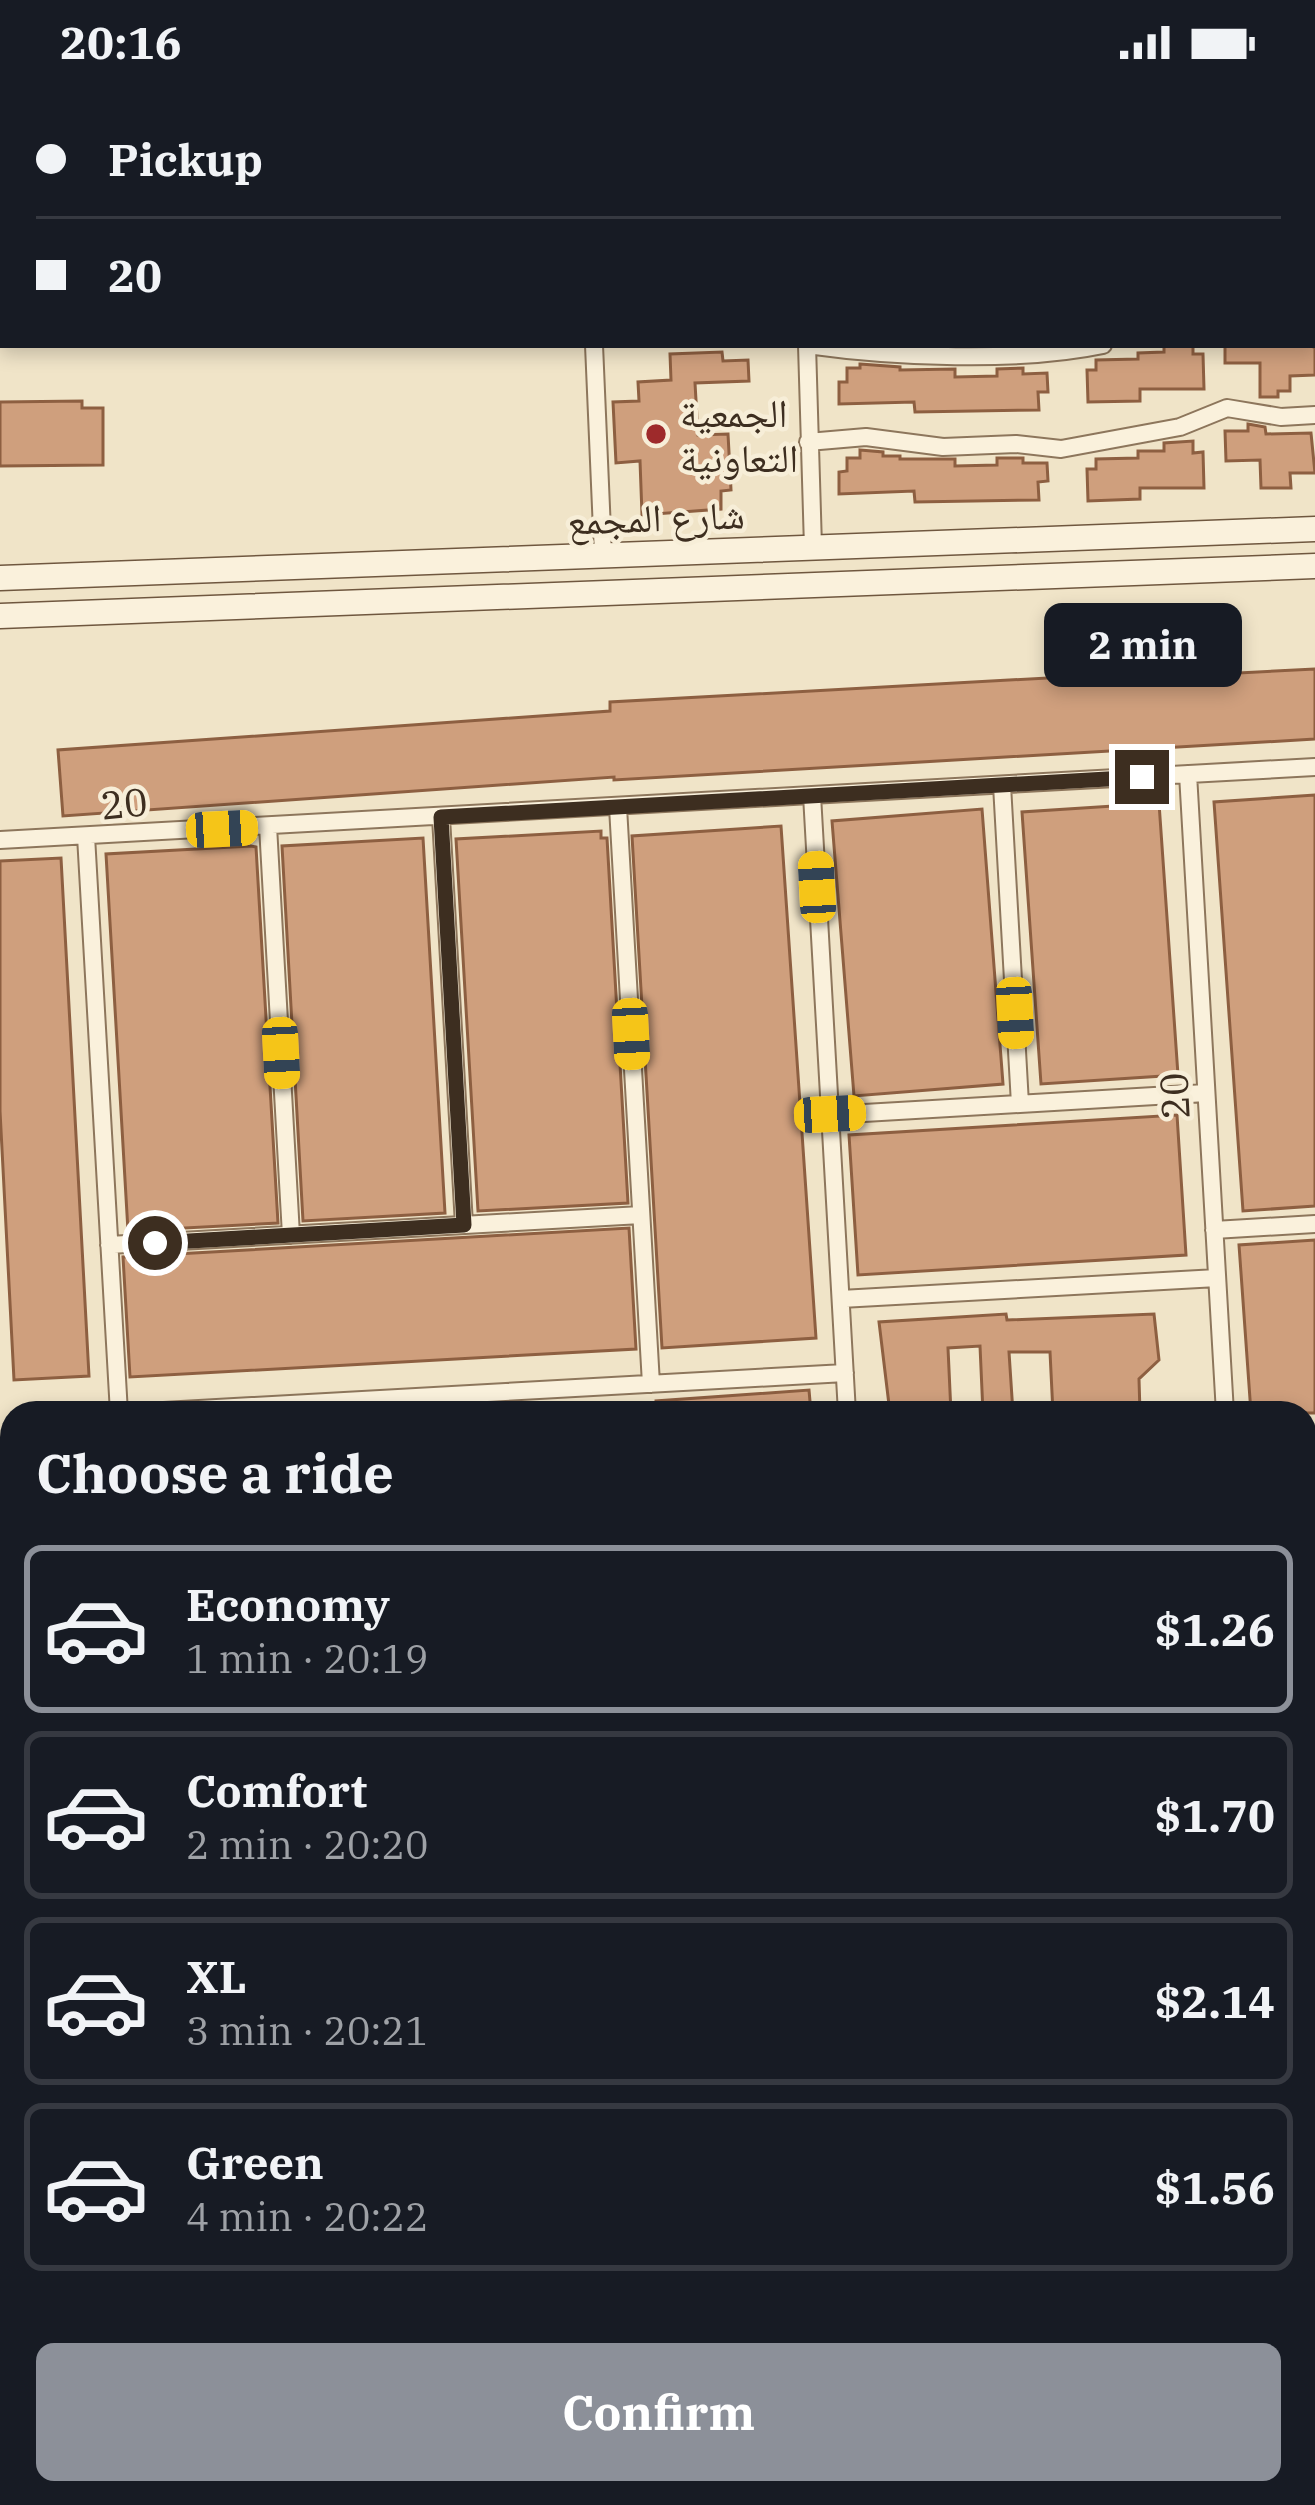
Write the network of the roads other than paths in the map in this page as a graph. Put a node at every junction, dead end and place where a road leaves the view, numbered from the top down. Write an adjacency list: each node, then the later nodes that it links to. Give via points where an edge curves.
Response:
1 (594, 348): 10 (street)
2 (807, 348): 6 (street)
3 (839, 348): 4 (street, via 926,356)
4 (1053, 349)
5 (1315, 415): 6 (street, via 1227,408 1180,427 1061,449 866,437)
6 (808, 442): 8 (street)
7 (1315, 529): 8 (street, شارع المجمع)
8 (813, 547): 9 (street, شارع المجمع)
9 (649, 552): 10 (street, شارع المجمع); 13 (street)
10 (603, 554): 12 (street, شارع المجمع)
11 (1315, 566): 13 (street, شارع المجمع)
12 (0, 578)
13 (652, 591): 14 (street, شارع المجمع)
14 (0, 616)
15 (1315, 767): 16 (street, 20)
16 (1188, 774): 17 (street, 20); 24 (street, 20)
17 (1002, 785): 18 (street, 20); 25 (street)
18 (812, 796): 19 (street, 20); 26 (street)
19 (618, 806): 20 (street, 20); 27 (street)
20 (441, 817): 21 (street, 20); 29 (street)
21 (268, 826): 22 (street, 20); 31 (street)
22 (86, 836): 23 (street); 32 (street, 20)
23 (0, 840)
24 (1206, 1093): 25 (street); 30 (street, 20)
25 (1020, 1104): 26 (street)
26 (830, 1114): 34 (street)
27 (641, 1215): 29 (street); 36 (street)
28 (1315, 1224): 30 (street)
29 (464, 1225): 31 (street)
30 (1214, 1230): 33 (street, 20)
31 (291, 1235): 32 (street)
32 (110, 1245): 37 (street, 20)
33 (1217, 1278): 34 (street); 40 (street, 20)
34 (841, 1300): 35 (street)
35 (845, 1373): 36 (street); 39 (street)
36 (650, 1384): 38 (street)
37 (118, 1401)
38 (398, 1401)
39 (846, 1401)
40 (1224, 1401)

